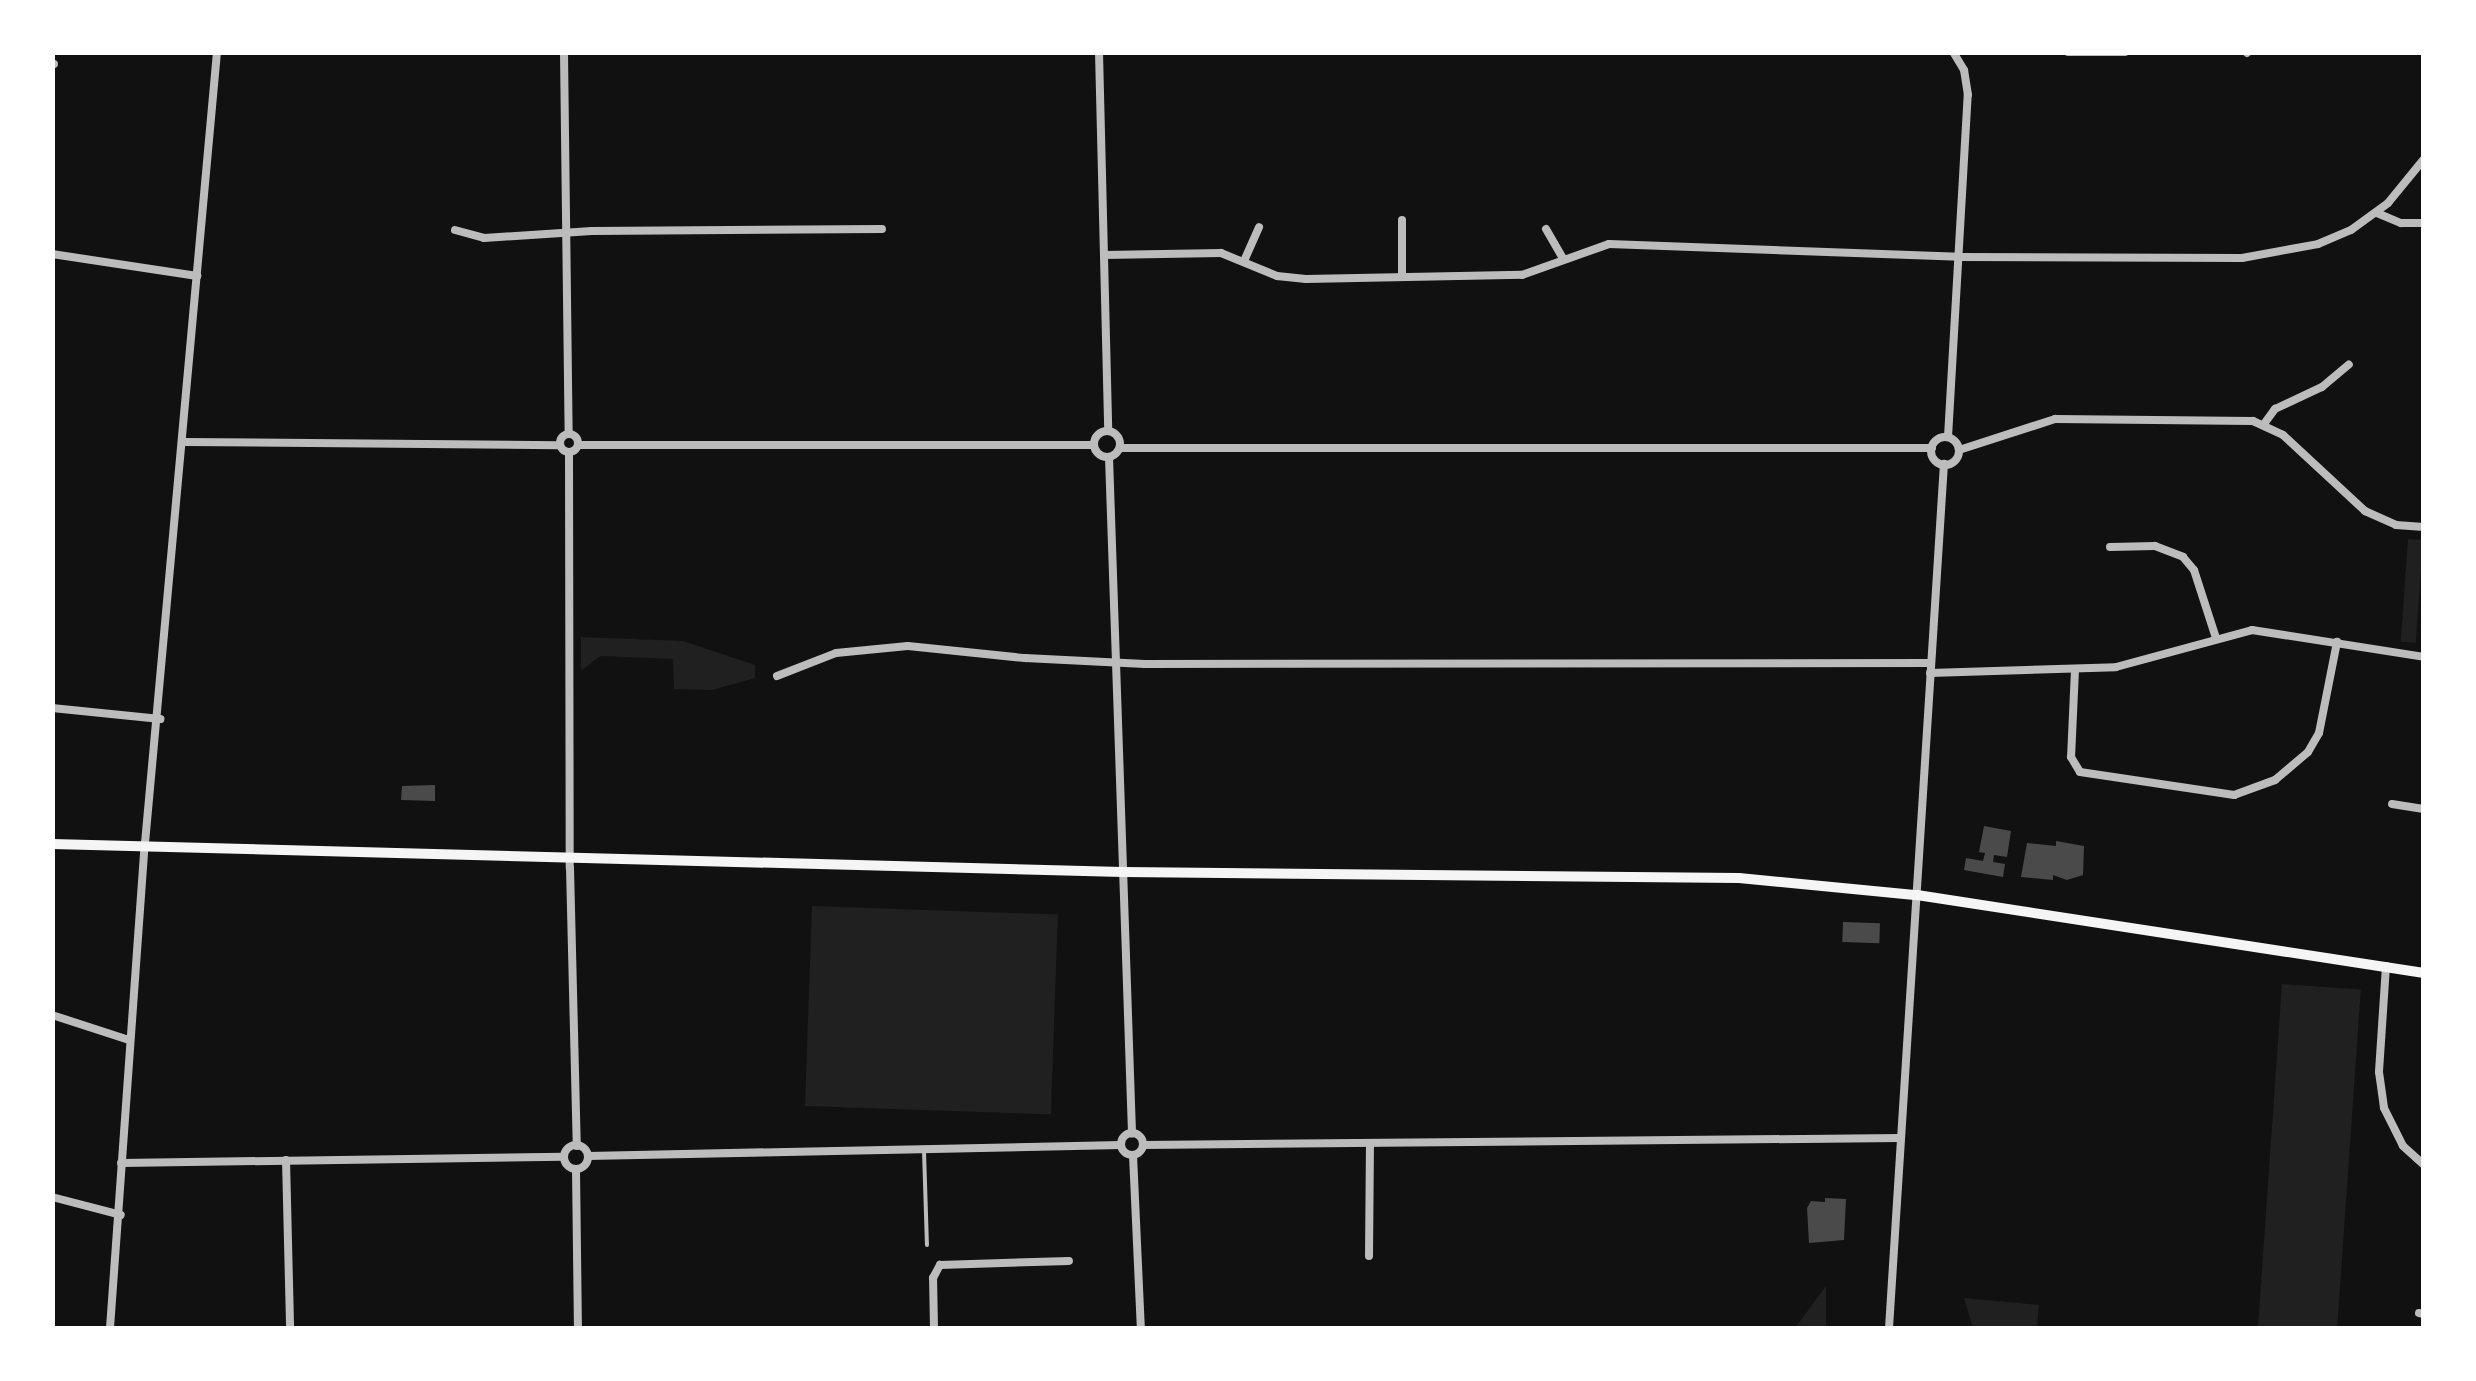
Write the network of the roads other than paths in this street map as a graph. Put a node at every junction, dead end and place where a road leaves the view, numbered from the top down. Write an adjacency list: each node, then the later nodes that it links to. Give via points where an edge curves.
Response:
1 (218, 52): 21 (street)
2 (564, 52): 15 (street)
3 (1099, 52): 17 (street)
4 (1953, 52): 18 (street, via 1968,95)
5 (2068, 52): 6 (street)
6 (2124, 52)
7 (2424, 159): 8 (street)
8 (2377, 214): 10 (street); 18 (street, via 2318,244 2260,256)
9 (1402, 220): 22 (street)
10 (2424, 223)
11 (1259, 227): 20 (street)
12 (882, 228): 15 (street)
13 (1546, 229): 19 (street)
14 (455, 230): 15 (street, via 484,238)
15 (566, 234): 26 (street)
16 (52, 254): 21 (street)
17 (1104, 254): 20 (street, via 1211,252); 25 (street)
18 (1958, 257): 19 (street, via 1609,244); 27 (street)
19 (1563, 258): 22 (street, via 1522,275)
20 (1244, 260): 22 (street, via 1290,278)
21 (197, 276): 28 (street)
22 (1402, 277)
23 (2349, 364): 24 (street, via 2322,388 2275,409)
24 (2264, 424): 34 (street, via 2055,418); 38 (street, via 2365,511)
25 (1108, 431): 31 (street); 32 (street)
26 (569, 434): 29 (street); 30 (street)
27 (1948, 437): 33 (street); 34 (street)
28 (185, 442): 29 (street); 48 (street)
29 (560, 445): 35 (street)
30 (578, 445): 31 (street); 35 (street)
31 (1094, 445): 36 (street)
32 (1120, 448): 33 (street); 36 (street)
33 (1932, 448): 37 (street, via 1934,460)
34 (1959, 450): 37 (street)
35 (568, 452): 53 (street)
36 (1109, 458): 43 (street)
37 (1944, 464): 44 (street)
38 (2424, 528)
39 (2110, 547): 40 (street, via 2155,546 2183,557 2194,570)
40 (2216, 638): 41 (street, via 2267,630); 45 (street, via 2130,664)
41 (2337, 642): 42 (street); 45 (street, via 2324,714 2308,752 2275,780 2234,796 2080,772 2070,747)
42 (2424, 657)
43 (1117, 663): 44 (street); 46 (street, via 889,646 814,659); 54 (street)
44 (1930, 668): 45 (street); 55 (street)
45 (2075, 670)
46 (778, 676)
47 (52, 708): 48 (street)
48 (160, 719): 51 (street)
49 (2392, 804): 50 (street)
50 (2424, 809)
51 (145, 842): 52 (main road); 53 (main road); 59 (street)
52 (52, 844)
53 (571, 855): 54 (main road); 64 (street)
54 (1123, 872): 55 (main road, via 1688,876); 60 (street)
55 (1917, 895): 56 (main road); 61 (street)
56 (2386, 966): 57 (main road); 72 (street, via 2380,1088 2392,1128)
57 (2424, 972)
58 (52, 1015): 59 (street)
59 (129, 1040): 71 (street)
60 (1132, 1134): 62 (street); 65 (street)
61 (1900, 1138): 63 (street); 84 (street)
62 (1122, 1145): 66 (street); 67 (street)
63 (1370, 1145): 65 (street); 77 (street)
64 (578, 1146): 68 (street); 69 (street)
65 (1143, 1146): 67 (street)
66 (924, 1151): 68 (street); 76 (lane)
67 (1133, 1155): 83 (street)
68 (588, 1156): 73 (street)
69 (564, 1157): 70 (street); 73 (street)
70 (286, 1160): 71 (street); 80 (street)
71 (122, 1163): 75 (street)
72 (2424, 1165)
73 (576, 1169): 81 (street)
74 (52, 1197): 75 (street)
75 (120, 1215): 79 (street)
76 (927, 1245)
77 (1369, 1256)
78 (1069, 1261): 82 (street, via 949,1263 936,1269)
79 (110, 1328)
80 (290, 1328)
81 (578, 1328)
82 (934, 1328)
83 (1141, 1328)
84 (1890, 1328)

